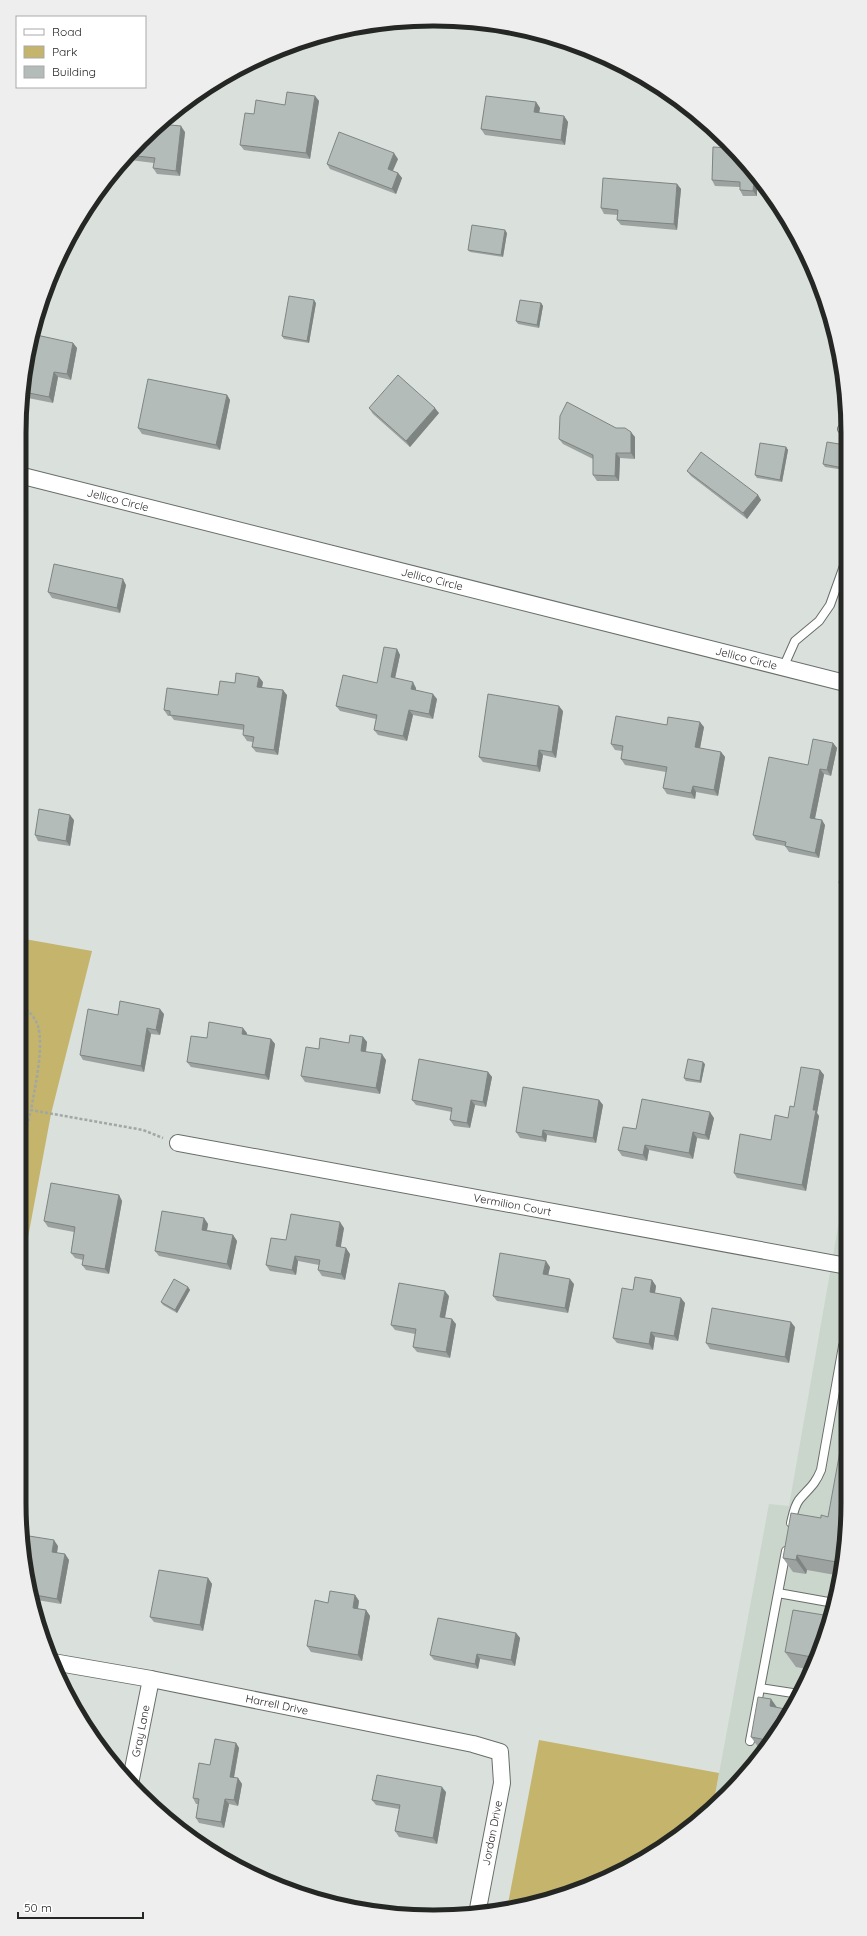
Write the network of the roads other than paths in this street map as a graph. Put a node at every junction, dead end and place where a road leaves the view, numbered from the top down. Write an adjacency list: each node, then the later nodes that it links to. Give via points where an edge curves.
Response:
1 (26, 477): 3 (street, Jellico Circle)
2 (841, 574): 3 (lane, via 830,605 819,621 795,641)
3 (784, 668): 4 (street, Jellico Circle)
4 (841, 682)
5 (178, 1143): 6 (street, Vermilion Court)
6 (841, 1265)
7 (841, 1357): 8 (lane, via 821,1470 817,1482 799,1500 794,1509)
8 (778, 1593): 9 (lane); 12 (lane)
9 (828, 1602)
10 (59, 1663): 11 (street, Harrell Drive)
11 (151, 1679): 15 (street, Harrell Drive, via 473,1744); 16 (street, Gray Lane)
12 (760, 1688): 13 (lane); 14 (lane)
13 (793, 1693)
14 (750, 1741)
15 (500, 1752): 17 (street, Jordan Drive, via 502,1783)
16 (132, 1776)
17 (478, 1908)

